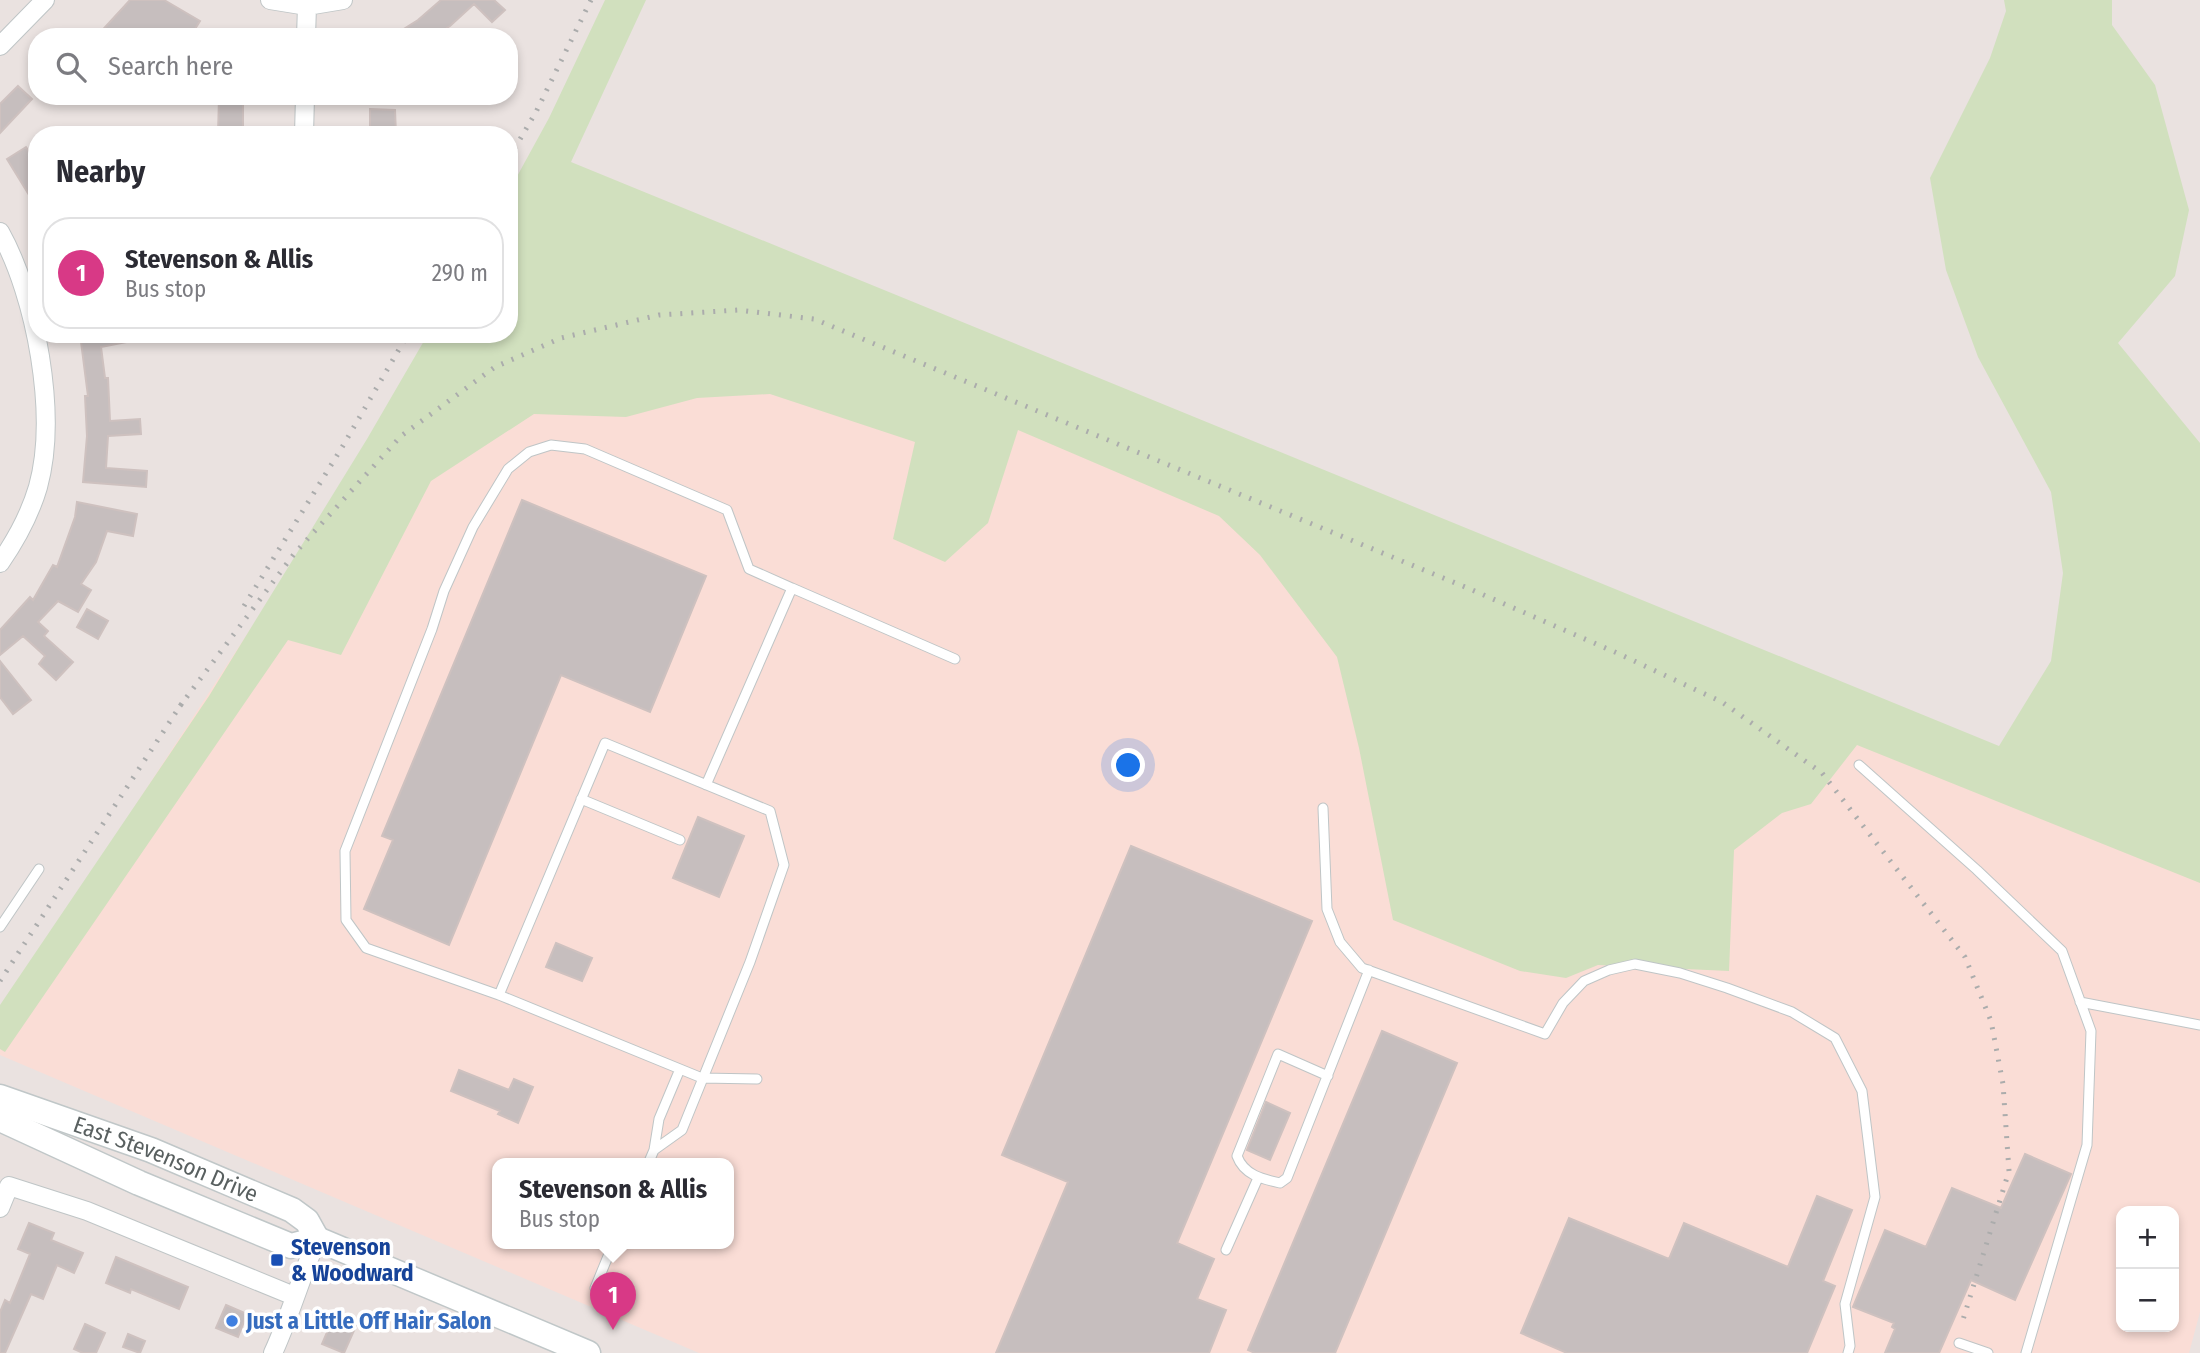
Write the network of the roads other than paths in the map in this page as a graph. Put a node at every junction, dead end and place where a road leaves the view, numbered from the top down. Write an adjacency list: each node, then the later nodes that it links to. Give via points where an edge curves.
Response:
1 (45, 0): 6 (street)
2 (270, 0): 4 (street)
3 (343, 0): 4 (street)
4 (307, 6): 5 (street)
5 (306, 28)
6 (0, 46)
7 (305, 105): 8 (street)
8 (304, 126)
9 (0, 232): 10 (street)
10 (28, 300)
11 (37, 343): 12 (street, via 45,439 38,485 22,528)
12 (0, 563)
13 (792, 589): 14 (lane); 16 (lane); 23 (lane, via 749,569 727,510 585,449 551,445 529,452 508,469 473,527 444,591 345,851 346,920 366,947)
14 (955, 659)
15 (1859, 765): 24 (lane, via 2062,951)
16 (706, 785): 17 (lane, via 605,743); 28 (lane, via 770,811 784,865)
17 (581, 799): 19 (lane); 23 (lane)
18 (1323, 808): 22 (lane, via 1327,909 1340,942)
19 (680, 840)
20 (39, 869): 21 (lane)
21 (0, 927)
22 (1369, 970): 27 (lane); 45 (lane, via 1545,1034 1563,1003 1584,981 1635,964 1680,973 1792,1012 1835,1038 1862,1091 1875,1197 1845,1304)
23 (499, 995): 26 (lane)
24 (2080, 1002): 25 (lane); 47 (lane, via 2091,1031 2087,1145)
25 (2200, 1025)
26 (680, 1069): 28 (lane); 32 (lane, via 659,1119)
27 (1328, 1076): 34 (lane, via 1287,1178 1280,1183); 34 (lane, via 1278,1054 1237,1156 1241,1166)
28 (702, 1078): 29 (lane); 32 (lane, via 682,1130)
29 (757, 1079)
30 (0, 1097): 36 (main road, East Stevenson Drive, via 151,1150 292,1210 307,1221)
31 (0, 1119): 36 (main road, East Stevenson Drive, via 291,1246)
32 (654, 1150): 33 (lane)
33 (651, 1158)
34 (1258, 1178): 38 (lane)
35 (0, 1208): 40 (street, via 9,1186 87,1211)
36 (317, 1239): 40 (street); 42 (main road, East Stevenson Drive)
37 (611, 1249): 39 (lane)
38 (1226, 1250)
39 (595, 1288)
40 (294, 1296): 43 (street)
41 (1959, 1343): 46 (lane)
42 (564, 1348): 44 (main road, East Stevenson Drive)
43 (273, 1353)
44 (588, 1353)
45 (1848, 1353)
46 (1988, 1353)
47 (2026, 1353)

